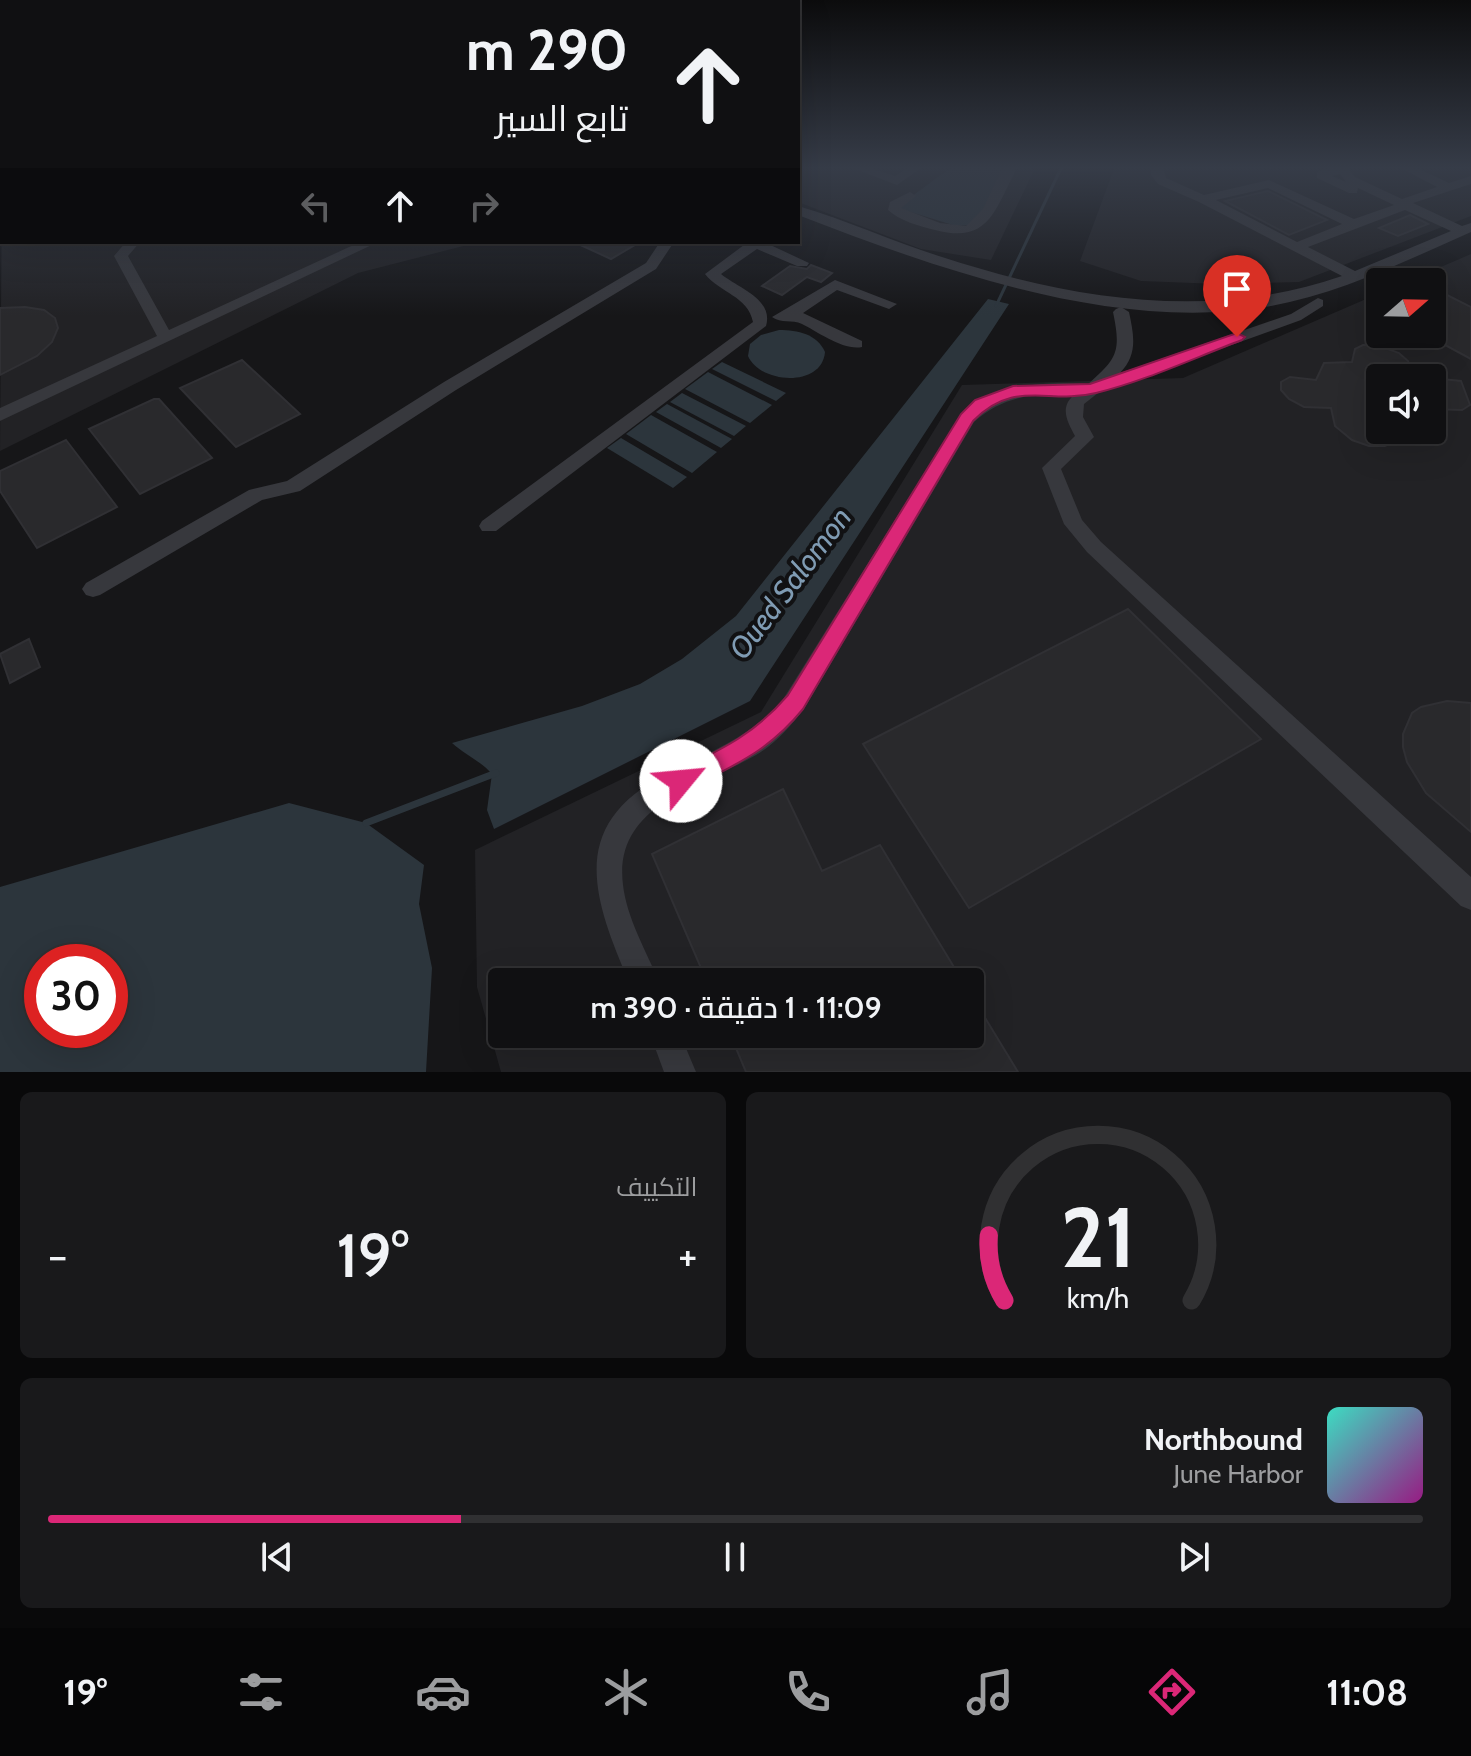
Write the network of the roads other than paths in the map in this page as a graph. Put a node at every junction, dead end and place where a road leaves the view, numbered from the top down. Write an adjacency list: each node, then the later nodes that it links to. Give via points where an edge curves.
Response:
1 (814, 216): 19 (street)
2 (906, 216): 3 (street, via 970,230)
3 (983, 216)
4 (1238, 216): 16 (street)
5 (1336, 216): 9 (street)
6 (1370, 216): 9 (street)
7 (1430, 216): 10 (street)
8 (800, 224): 19 (street, via 932,270)
9 (1353, 224): 16 (street)
10 (1468, 233): 18 (street); 21 (street)
11 (131, 244): 26 (street, via 121,256)
12 (367, 244): 26 (street)
13 (666, 244): 31 (street, via 651,266 293,486 256,495)
14 (755, 244): 25 (street, via 712,274 745,293)
15 (758, 244): 17 (street)
16 (1299, 246): 18 (street)
17 (802, 263)
18 (1353, 276): 20 (street, via 1306,294 1243,305 1148,305)
19 (987, 282): 20 (street)
20 (1031, 293): 23 (street)
21 (1318, 303): 23 (street, via 1253,314); 28 (street, via 1296,317)
22 (889, 304): 24 (street, via 850,281 831,285)
23 (1121, 312): 28 (street, via 1127,351 1121,364)
24 (795, 315): 25 (street); 27 (street)
25 (761, 323): 30 (street)
26 (166, 338): 29 (street)
27 (856, 344)
28 (1092, 389): 32 (street, via 1076,402 1074,417 1085,437 1051,468 1074,524); 33 (street, via 1019,390 981,404 967,418 796,702 774,728 747,748 636,806 620,824 610,850 608,879)
29 (0, 415)
30 (489, 526)
31 (93, 589)
32 (1471, 896)
33 (638, 968)
34 (671, 1048): 35 (street)
35 (680, 1072)

